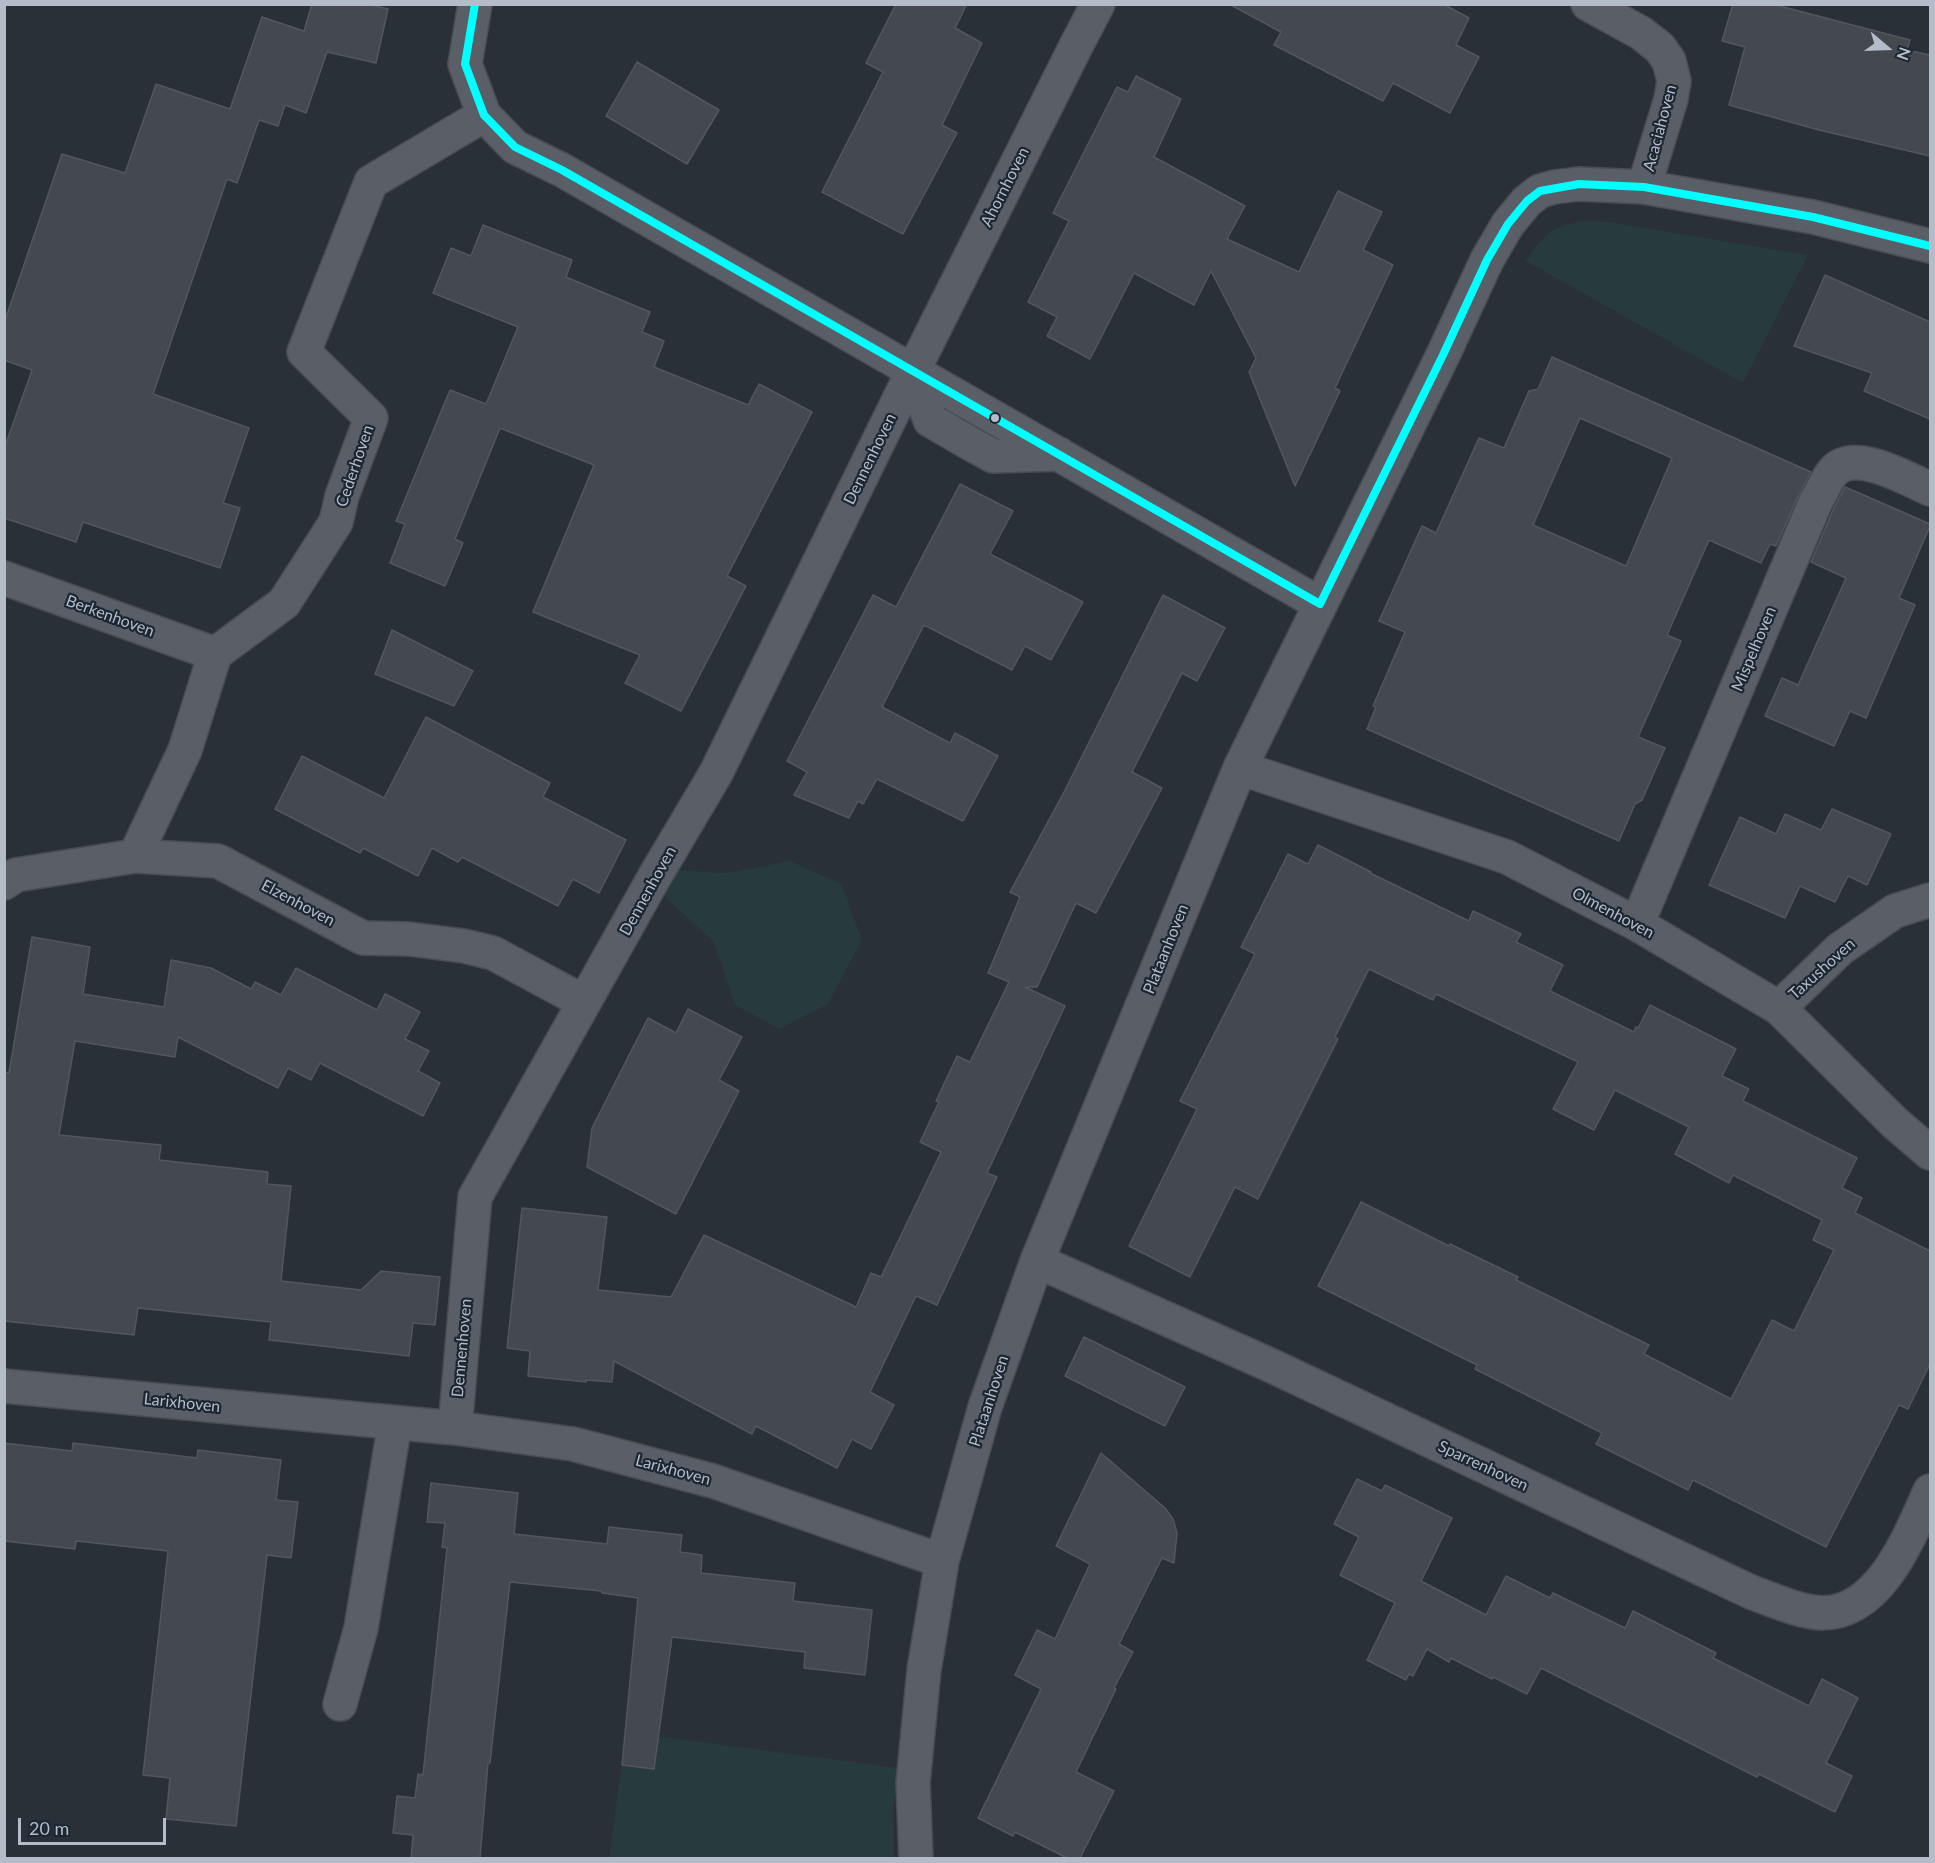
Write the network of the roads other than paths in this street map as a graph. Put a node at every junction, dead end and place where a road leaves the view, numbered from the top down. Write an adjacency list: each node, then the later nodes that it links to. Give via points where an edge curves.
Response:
1 (475, 4): 4 (street, via 465,64)
2 (1098, 4): 7 (street, Ahornhoven)
3 (1588, 4): 5 (street, Acaciahoven, via 1641,33 1669,61 1674,81 1671,99)
4 (484, 115): 7 (street, via 515,147 562,170); 11 (street, Cederhoven, via 371,182 304,352 372,418 342,495 336,522 284,603)
5 (1644, 187): 6 (street, Plataanhoven, via 1813,217); 10 (street, Plataanhoven, via 1554,187 1527,201 1508,224)
6 (1930, 246)
7 (913, 371): 10 (street); 17 (street, Dennenhoven, via 716,773)
8 (1930, 489): 16 (street, Mispelhoven, via 1861,462 1846,463 1834,471 1816,501)
9 (4, 578): 11 (street, Berkenhoven)
10 (1320, 604): 12 (street, Plataanhoven)
11 (215, 654): 13 (street, via 185,750)
12 (1240, 768): 16 (street, Olmenhoven, via 1507,857); 20 (street, Plataanhoven)
13 (135, 856): 14 (street, Elzenhoven, via 16,875); 17 (street, Elzenhoven, via 218,861 363,938 409,939 493,953)
14 (4, 883)
15 (1930, 900): 18 (street, Taxushoven, via 1896,911 1840,949)
16 (1637, 924): 18 (street, Olmenhoven)
17 (584, 1002): 23 (street, Dennenhoven, via 475,1197)
18 (1779, 1008): 19 (street, Olmenhoven)
19 (1930, 1153)
20 (1037, 1261): 25 (street, Sparrenhoven, via 1270,1365 1751,1592 1798,1608 1822,1613 1848,1608 1867,1595); 26 (street, Plataanhoven, via 985,1407)
21 (4, 1386): 22 (street, Larixhoven)
22 (395, 1423): 23 (street, Larixhoven); 27 (street, via 361,1628)
23 (455, 1428): 26 (street, Larixhoven, via 573,1444 713,1481)
24 (1930, 1491): 25 (street, Sparrenhoven)
25 (1919, 1544)
26 (942, 1561): 28 (street, Plataanhoven, via 924,1670 913,1783)
27 (340, 1704)
28 (916, 1858)

